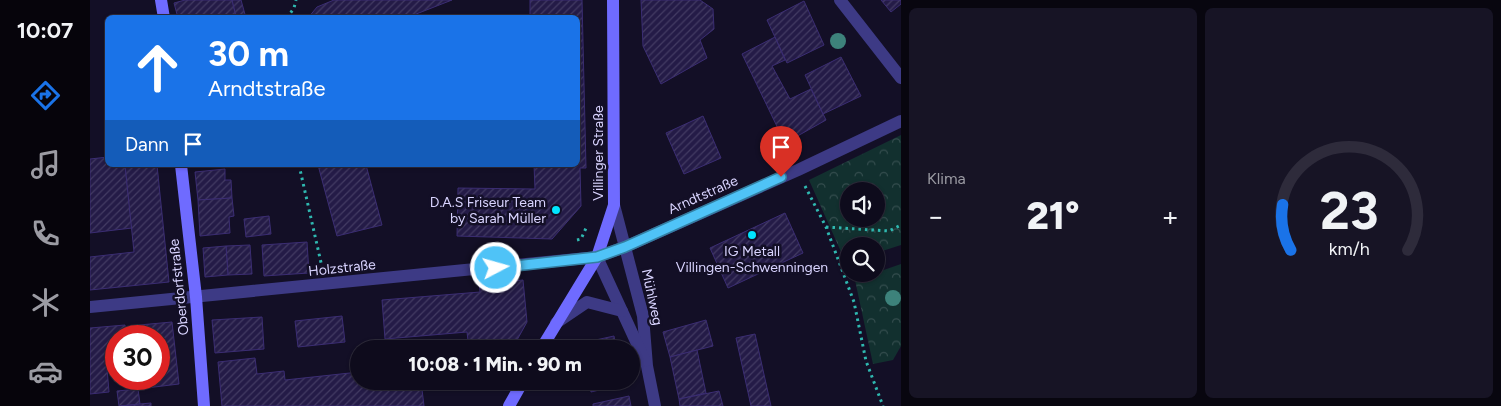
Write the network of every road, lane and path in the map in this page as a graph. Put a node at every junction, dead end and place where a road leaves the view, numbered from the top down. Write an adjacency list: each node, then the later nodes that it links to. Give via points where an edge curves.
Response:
1 (161, 0): 5 (main road)
2 (296, 0): 6 (path)
3 (613, 0): 12 (main road, Villinger Straße)
4 (840, 0): 7 (street)
5 (164, 15)
6 (289, 15)
7 (901, 78)
8 (901, 121): 15 (street, Arndtstraße)
9 (181, 167): 18 (main road, Oberdorfstraße)
10 (299, 167): 17 (path)
11 (804, 183): 14 (path)
12 (614, 205): 15 (street, Mühlweg); 16 (main road, Villinger Straße)
13 (901, 225): 14 (path, via 889,231)
14 (826, 226): 28 (path, via 854,302 866,361)
15 (625, 247): 16 (street, Arndtstraße); 23 (street, Mühlweg, via 643,316)
16 (597, 257): 17 (street, Holzstraße); 20 (street, Mühlweg); 21 (main road, Villinger Straße)
17 (326, 285): 18 (street, Holzstraße)
18 (196, 297): 19 (street, Holzstraße); 25 (main road, Oberdorfstraße)
19 (90, 308)
20 (622, 311): 21 (street, via 587,302); 23 (street, Mühlweg)
21 (556, 323): 22 (main road, Villinger Straße)
22 (546, 340)
23 (647, 366): 27 (street, Mühlweg)
24 (518, 390): 26 (main road)
25 (204, 406)
26 (509, 406)
27 (655, 406)
28 (883, 406)

